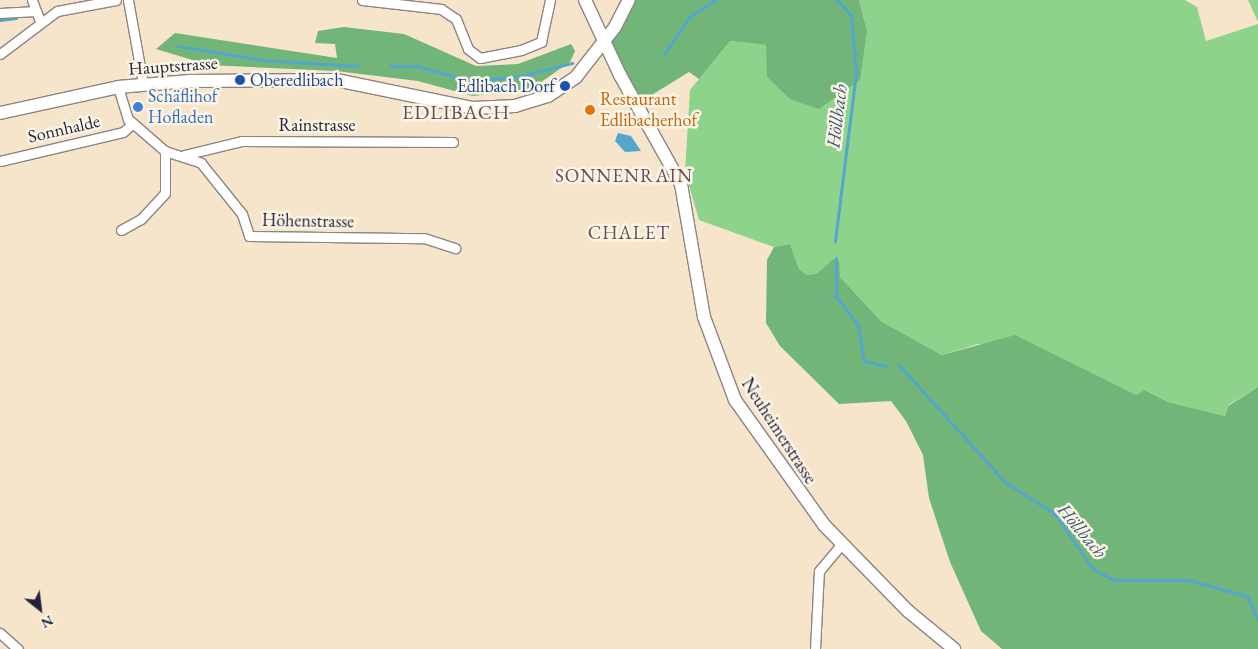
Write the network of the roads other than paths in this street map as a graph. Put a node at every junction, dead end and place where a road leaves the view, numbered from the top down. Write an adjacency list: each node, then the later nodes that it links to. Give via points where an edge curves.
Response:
1 (32, 0): 8 (street)
2 (116, 0): 10 (street, via 76,6)
3 (128, 0): 13 (street)
4 (362, 0): 5 (street, via 441,9 456,19 468,49 480,58 522,50 541,42)
5 (550, 0)
6 (585, 0): 11 (street, Neuheimerstrasse)
7 (629, 0): 11 (street, Hauptstrasse)
8 (36, 12): 9 (street); 10 (street)
9 (0, 13)
10 (40, 21): 12 (street)
11 (604, 44): 13 (street, Hauptstrasse, via 565,86 539,100 500,108 472,108 336,80); 23 (street, Neuheimerstrasse, via 681,184 704,317 722,374 775,462)
12 (0, 54)
13 (143, 84): 14 (street, Hauptstrasse)
14 (118, 87): 15 (street, Hauptstrasse); 16 (street, Höhenstrasse, via 124,113)
15 (0, 113)
16 (132, 124): 18 (street, Höhenstrasse); 20 (street, Sonnhalde, via 123,132)
17 (453, 142): 19 (street, Rainstrasse, via 242,141 218,143)
18 (165, 151): 19 (street, Höhenstrasse); 21 (street, via 165,193 141,219)
19 (184, 155): 22 (street, Höhenstrasse, via 202,163 229,194 242,214 249,236 424,238)
20 (0, 161)
21 (121, 230)
22 (455, 248)
23 (842, 544): 26 (street, via 819,571); 27 (street, Neuheimerstrasse)
24 (0, 634): 25 (street)
25 (18, 649)
26 (815, 649)
27 (954, 649)

